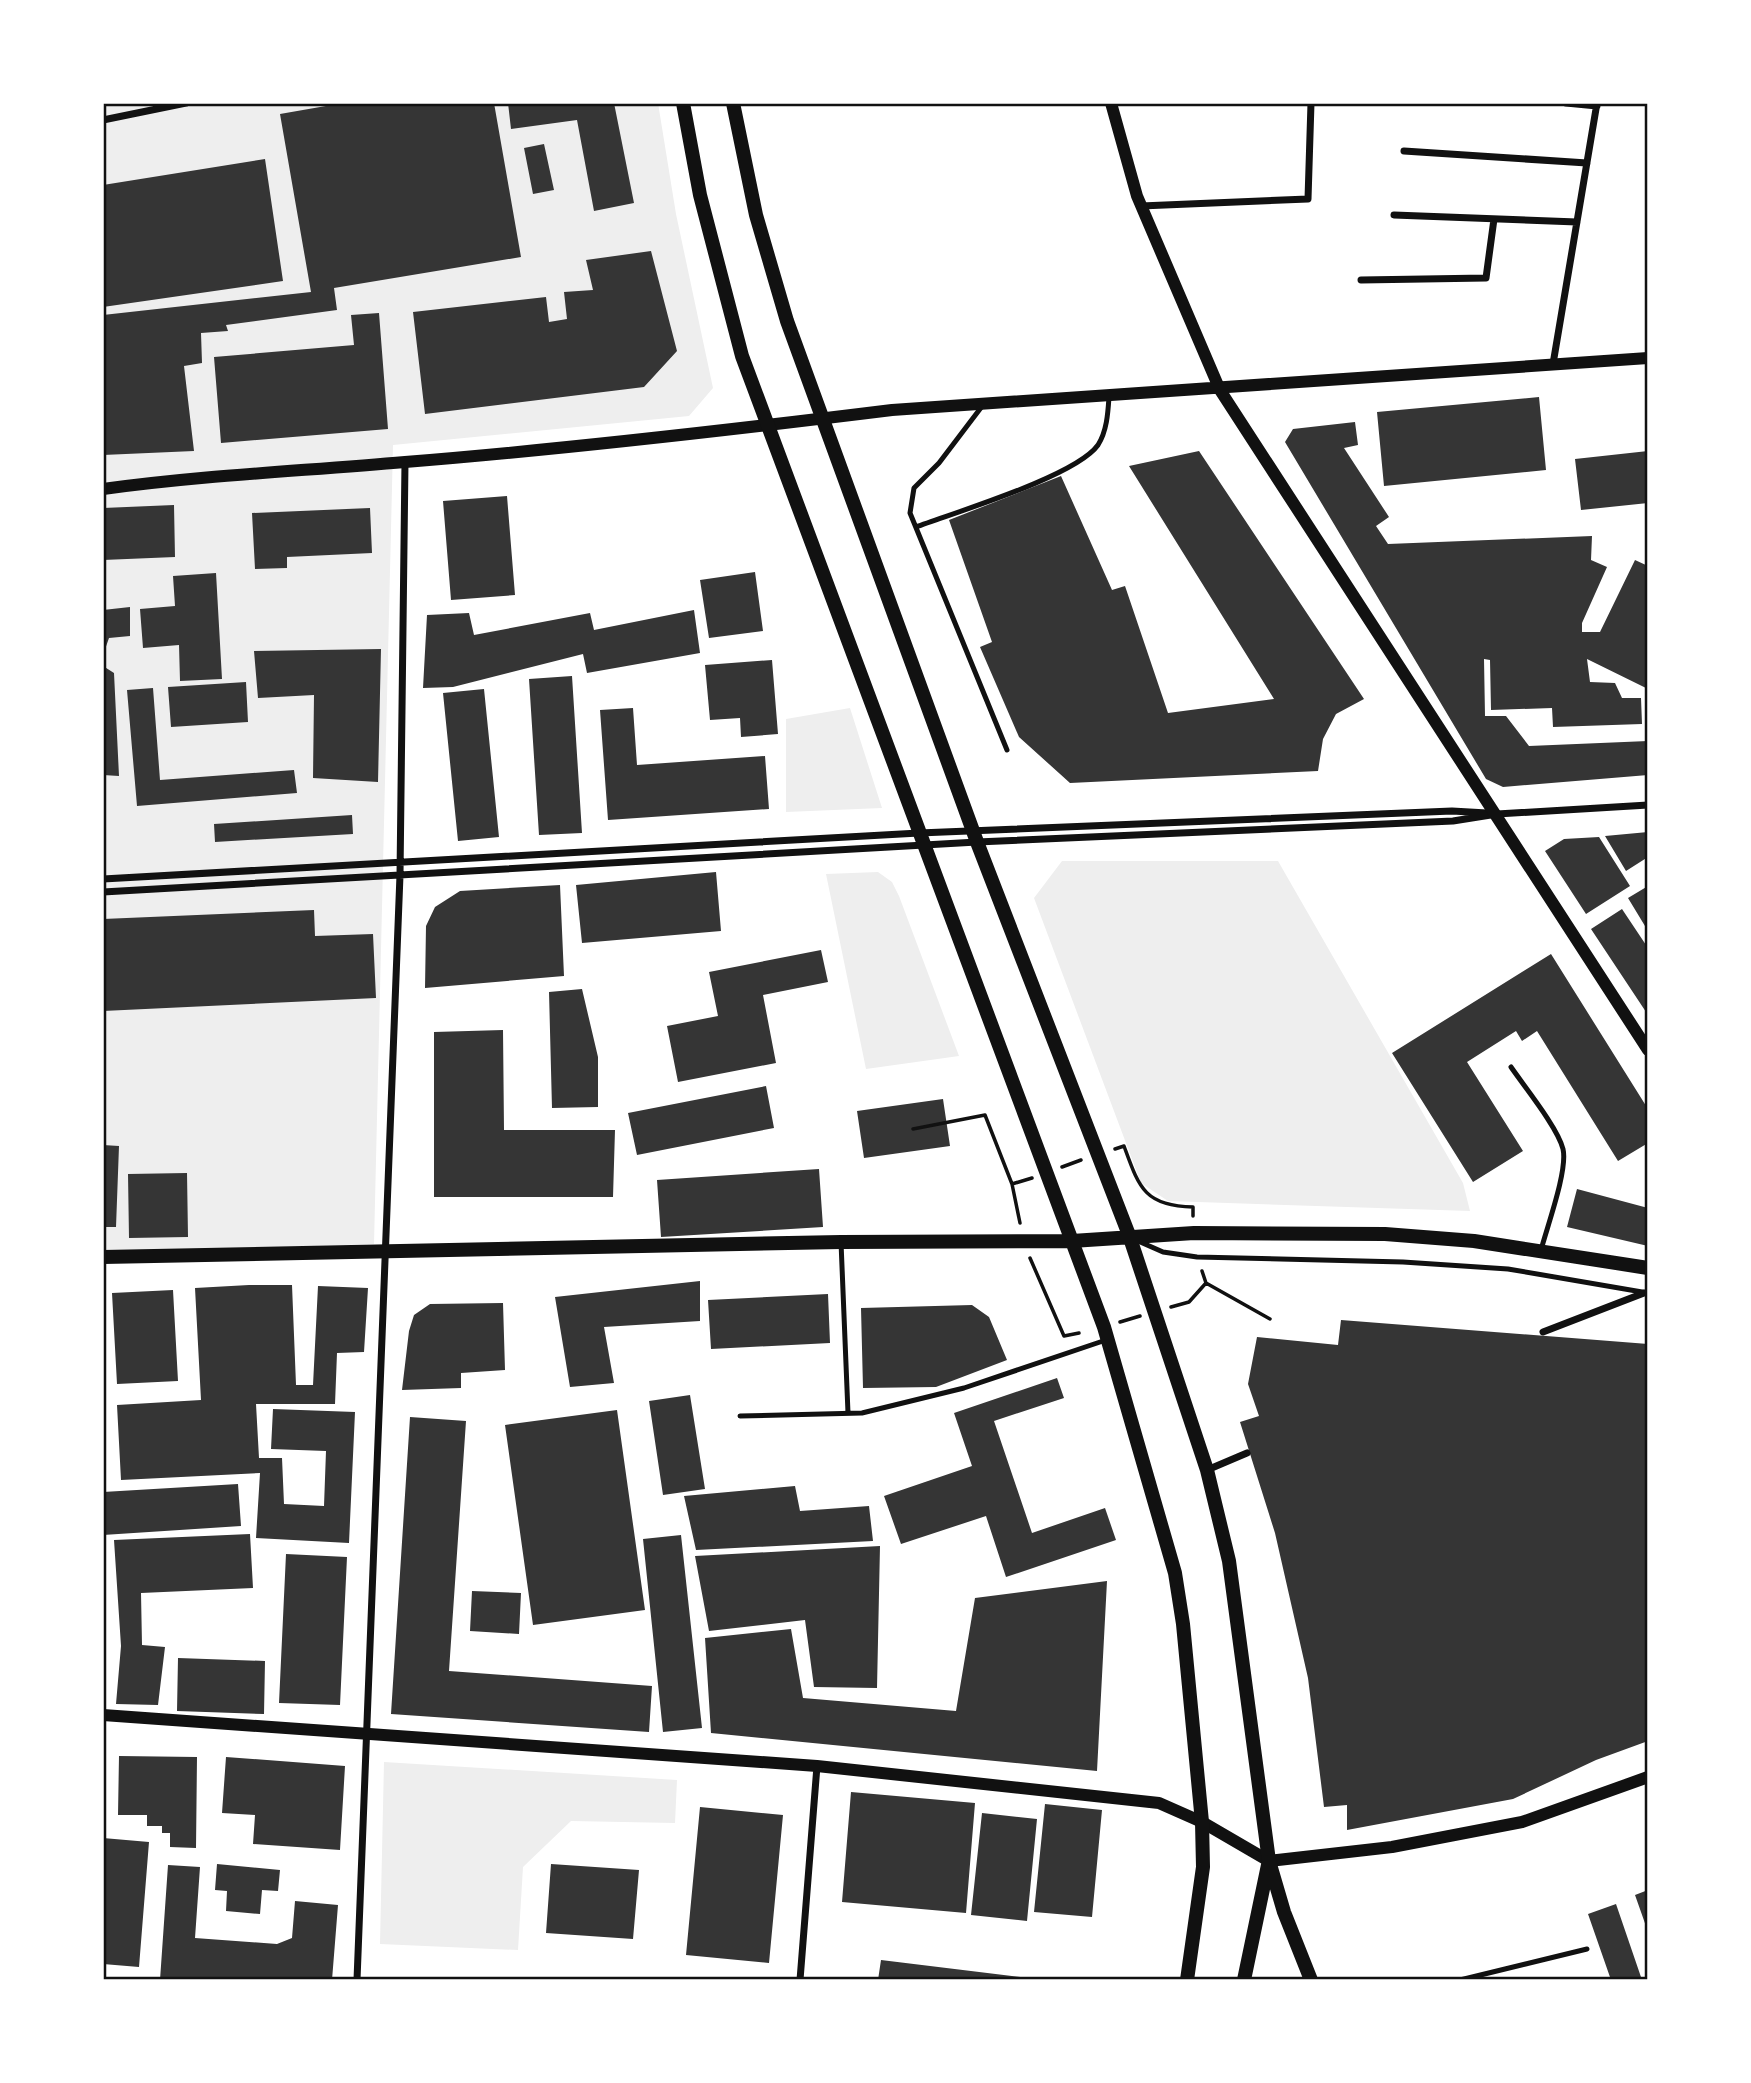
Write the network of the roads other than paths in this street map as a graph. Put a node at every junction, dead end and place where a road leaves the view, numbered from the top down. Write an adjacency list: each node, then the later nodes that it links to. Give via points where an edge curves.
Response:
1 (186, 103): 8 (street)
2 (683, 103): 22 (main road, via 723,288)
3 (733, 103): 21 (main road, via 756,215)
4 (1111, 103): 11 (street)
5 (1311, 103): 11 (street, via 1308,199)
6 (1566, 103): 7 (street)
7 (1597, 105): 10 (street)
8 (103, 120)
9 (1404, 151): 10 (street)
10 (1587, 163): 14 (street)
11 (1141, 206): 18 (street)
12 (1394, 215): 13 (street)
13 (1494, 219): 14 (street); 15 (street, via 1486,278)
14 (1577, 222): 17 (street)
15 (1360, 281)
16 (1648, 358): 17 (street)
17 (1553, 363): 18 (street)
18 (1220, 390): 19 (street); 28 (street)
19 (1108, 397): 20 (street); 25 (lane, via 1108,418 1098,444 1073,467)
20 (983, 405): 21 (street); 25 (lane, via 915,488 910,513)
21 (820, 419): 22 (street); 29 (main road)
22 (768, 427): 23 (street); 30 (main road)
23 (405, 463): 24 (street, via 194,477); 31 (street)
24 (103, 489)
25 (916, 527): 26 (lane)
26 (1007, 750)
27 (1648, 805): 28 (street)
28 (1497, 814): 29 (street, via 1453,821); 35 (street)
29 (976, 836): 30 (street); 30 (street); 37 (main road)
30 (921, 839): 31 (street); 32 (street); 38 (main road)
31 (400, 863): 32 (street); 33 (street)
32 (400, 875): 34 (street); 41 (street)
33 (103, 879)
34 (103, 892)
35 (1648, 1050)
36 (1511, 1067): 40 (lane, via 1563,1149 1562,1174)
37 (1129, 1235): 38 (main road); 40 (main road, via 1385,1234); 44 (lane, via 1163,1252 1197,1257 1475,1265); 50 (main road)
38 (1072, 1241): 39 (main road); 46 (main road)
39 (841, 1242): 41 (main road); 47 (lane)
40 (1541, 1250): 43 (main road)
41 (383, 1254): 42 (main road); 52 (street)
42 (103, 1257)
43 (1648, 1268)
44 (1646, 1293): 45 (street)
45 (1543, 1332)
46 (1109, 1339): 47 (lane, via 964,1388); 55 (main road, via 1175,1573)
47 (848, 1413): 48 (lane)
48 (740, 1416)
49 (1247, 1452): 50 (street)
50 (1207, 1471): 56 (main road, via 1228,1561)
51 (103, 1715): 52 (street)
52 (364, 1735): 53 (street); 58 (street)
53 (817, 1766): 55 (street, via 1159,1803); 59 (street)
54 (1648, 1777): 56 (street, via 1522,1822 1392,1847)
55 (1202, 1822): 56 (street); 60 (main road, via 1203,1867)
56 (1269, 1861): 61 (main road); 62 (main road)
57 (1587, 1949): 63 (lane)
58 (357, 1980)
59 (800, 1980)
60 (1187, 1980)
61 (1244, 1980)
62 (1311, 1980)
63 (1460, 1980)

